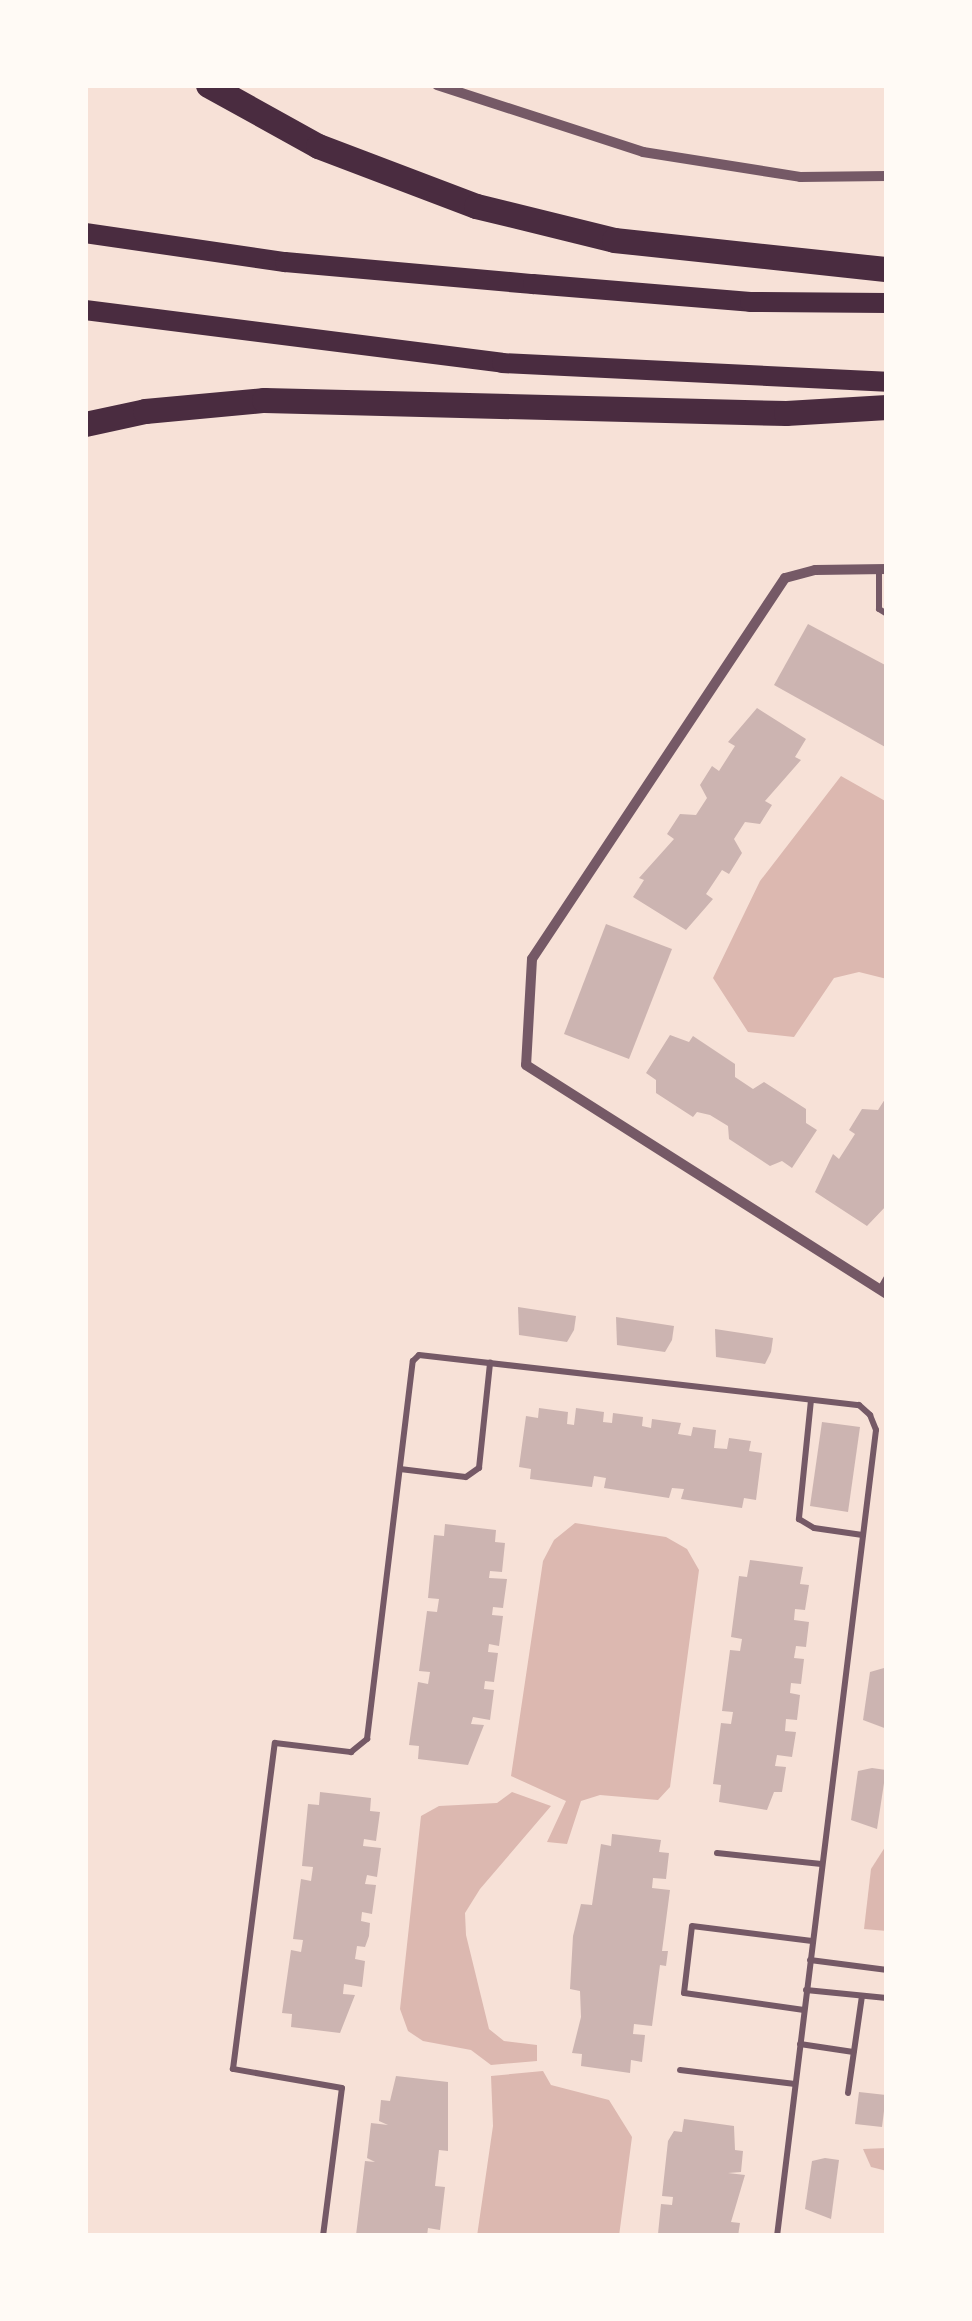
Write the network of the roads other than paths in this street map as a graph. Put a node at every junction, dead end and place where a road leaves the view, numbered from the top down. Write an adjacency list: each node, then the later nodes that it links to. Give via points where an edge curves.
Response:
1 (208, 85): 5 (highway, via 318,146 476,206 614,240)
2 (437, 85): 3 (street, via 643,152 800,177)
3 (887, 176)
4 (85, 233): 6 (main road, via 285,262 533,284 750,302)
5 (887, 269)
6 (887, 303)
7 (85, 310): 8 (main road, via 502,363)
8 (887, 382)
9 (887, 407): 10 (highway, via 786,413 264,400 145,410)
10 (85, 424)
11 (883, 569): 12 (lane, via 880,609); 14 (street, via 815,570 785,578 532,959 526,1065)
12 (887, 614)
13 (887, 1278): 14 (lane)
14 (883, 1291)
15 (490, 1363): 16 (lane); 17 (lane, via 479,1468 466,1476); 17 (lane, via 419,1355 412,1361)
16 (811, 1400): 18 (lane, via 859,1405 876,1430); 18 (lane, via 798,1519)
17 (400, 1469): 33 (lane, via 368,1739 350,1752 275,1743 233,2068 342,2088)
18 (862, 1535): 20 (lane)
19 (717, 1854): 20 (lane)
20 (821, 1864): 21 (lane)
21 (812, 1941): 22 (lane); 27 (lane, via 692,1926 684,1992)
22 (810, 1960): 23 (lane); 24 (lane)
23 (887, 1970)
24 (806, 1990): 25 (lane); 27 (lane)
25 (862, 1996): 26 (lane); 29 (lane)
26 (887, 1998)
27 (804, 2010): 28 (lane)
28 (800, 2044): 29 (lane); 31 (lane)
29 (853, 2052): 32 (lane)
30 (680, 2070): 31 (lane)
31 (795, 2084): 34 (lane)
32 (848, 2094)
33 (323, 2236)
34 (777, 2236)

